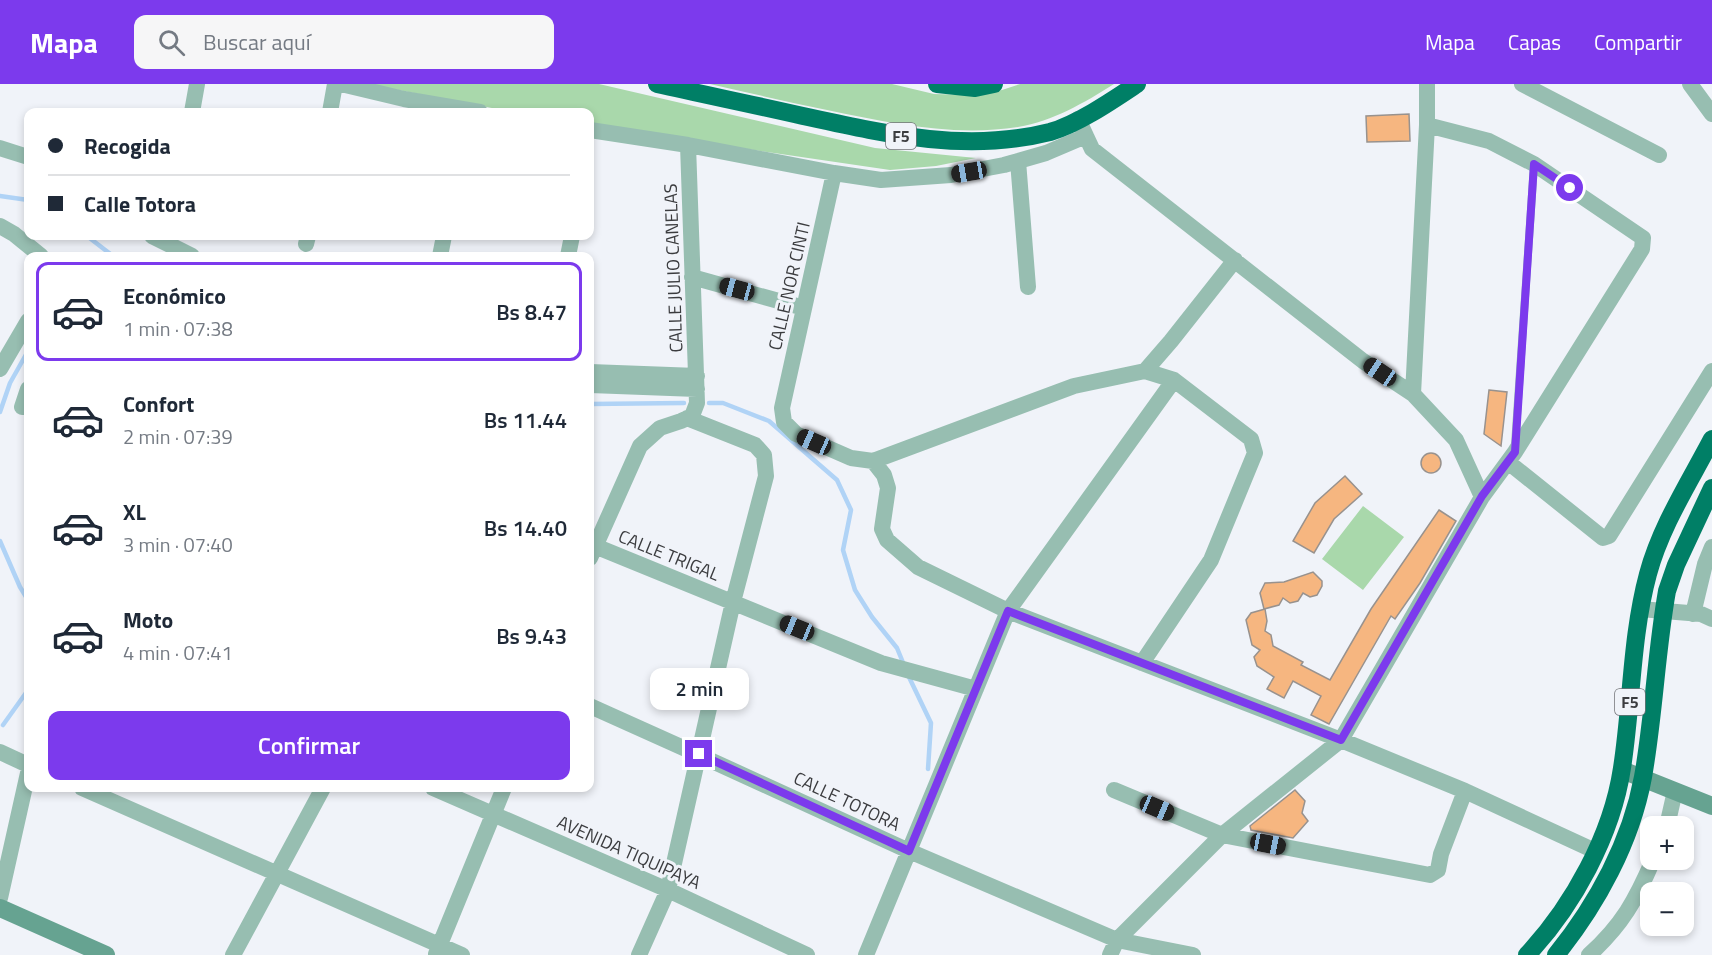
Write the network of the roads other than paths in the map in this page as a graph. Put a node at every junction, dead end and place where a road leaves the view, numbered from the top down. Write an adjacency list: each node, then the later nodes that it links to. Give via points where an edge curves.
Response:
1 (197, 84): 11 (street)
2 (335, 84): 12 (street)
3 (340, 84): 13 (street)
4 (657, 84): 15 (highway, F5, via 879,133 956,142 1004,141 1052,131)
5 (937, 84): 6 (highway, via 975,88)
6 (994, 84)
7 (1137, 84): 15 (highway, F5)
8 (1427, 84): 16 (street)
9 (1522, 84): 21 (street)
10 (1690, 84): 14 (street)
11 (193, 108)
12 (331, 108)
13 (451, 108)
14 (1712, 114)
15 (1077, 119): 18 (street)
16 (1427, 125): 24 (street, via 1489,141); 42 (street)
17 (594, 131): 19 (street)
18 (1086, 136): 23 (street); 30 (street, via 1092,148)
19 (687, 145): 25 (street); 31 (street, CALLE JULIO CANELAS)
20 (0, 148): 22 (street)
21 (1659, 155)
22 (24, 156)
23 (1018, 161): 25 (street, via 951,175 881,180); 32 (street)
24 (1534, 164): 47 (lane); 47 (street, via 1643,238 1641,249)
25 (834, 173): 33 (street, CALLE NOR CINTI)
26 (0, 226): 28 (street)
27 (160, 240): 29 (street)
28 (36, 252)
29 (184, 252)
30 (1235, 260): 36 (street); 42 (street, via 1364,361)
31 (692, 277): 33 (street); 40 (street, CALLE JULIO CANELAS)
32 (1028, 287)
33 (804, 308): 48 (street, CALLE NOR CINTI, via 782,408 784,422 796,434 851,458)
34 (24, 328): 35 (street)
35 (0, 369)
36 (1144, 370): 39 (street); 48 (street, via 1074,386)
37 (1712, 371): 47 (street, via 1609,536 1603,538)
38 (594, 372): 40 (street)
39 (1174, 380): 56 (street); 60 (street, via 1251,439 1255,453 1211,560)
40 (697, 383): 41 (street); 45 (street, CALLE JULIO CANELAS, via 697,403 692,416)
41 (594, 386)
42 (1413, 394): 50 (street, via 1456,440)
43 (24, 401): 44 (street)
44 (22, 407)
45 (687, 418): 51 (street, via 660,428 640,446); 54 (street, via 755,445 764,455 766,476)
46 (1711, 442): 55 (highway, F5, via 1658,545)
47 (1511, 457): 50 (street)
48 (873, 461): 56 (street, via 888,488 882,529 887,540 918,567)
49 (1712, 488): 57 (highway, F5, via 1676,565)
50 (1482, 496): 63 (street)
51 (594, 544)
52 (1712, 548): 58 (street)
53 (594, 551): 54 (street, CALLE TRIGAL)
54 (733, 602): 61 (street, CALLE TRIGAL, via 881,663); 65 (street)
55 (1640, 609): 57 (street); 67 (highway, F5)
56 (1008, 611): 60 (street); 61 (street)
57 (1663, 611): 58 (street); 68 (highway, F5)
58 (1692, 614): 59 (street)
59 (1712, 619)
60 (1142, 663): 63 (street)
61 (976, 689): 81 (street)
62 (594, 708): 65 (street, CALLE TOTORA)
63 (1341, 740): 71 (street); 80 (street)
64 (0, 752): 66 (street)
65 (699, 754): 81 (street, CALLE TOTORA); 85 (street)
66 (24, 763)
67 (1622, 770): 68 (street); 82 (highway, F5)
68 (1643, 778): 72 (street); 98 (highway, F5, via 1602,888)
69 (1114, 790): 80 (street)
70 (24, 791): 86 (street)
71 (1465, 791): 80 (street, via 1438,870 1431,875); 82 (street)
72 (1675, 791): 77 (street); 79 (street)
73 (91, 792): 84 (street)
74 (321, 792): 84 (street)
75 (443, 792): 78 (street, AVENIDA TIQUIPAYA)
76 (503, 792): 78 (street)
77 (1712, 806)
78 (495, 814): 85 (street, AVENIDA TIQUIPAYA); 89 (street)
79 (1669, 816)
80 (1222, 836): 88 (street)
81 (909, 851): 88 (street, CALLE TOTORA); 95 (street)
82 (1595, 851): 97 (highway, F5, via 1574,896)
83 (1649, 870): 99 (street, via 1623,919)
84 (278, 872): 89 (street); 91 (street)
85 (668, 890): 93 (street); 94 (street, AVENIDA TIQUIPAYA)
86 (0, 898)
87 (0, 908): 90 (street)
88 (1114, 948): 96 (street, CALLE TOTORA)
89 (438, 950): 92 (street)
90 (106, 955)
91 (233, 955)
92 (462, 955)
93 (639, 955)
94 (807, 955)
95 (866, 955)
96 (1193, 955)
97 (1527, 955)
98 (1556, 955)
99 (1589, 955)

